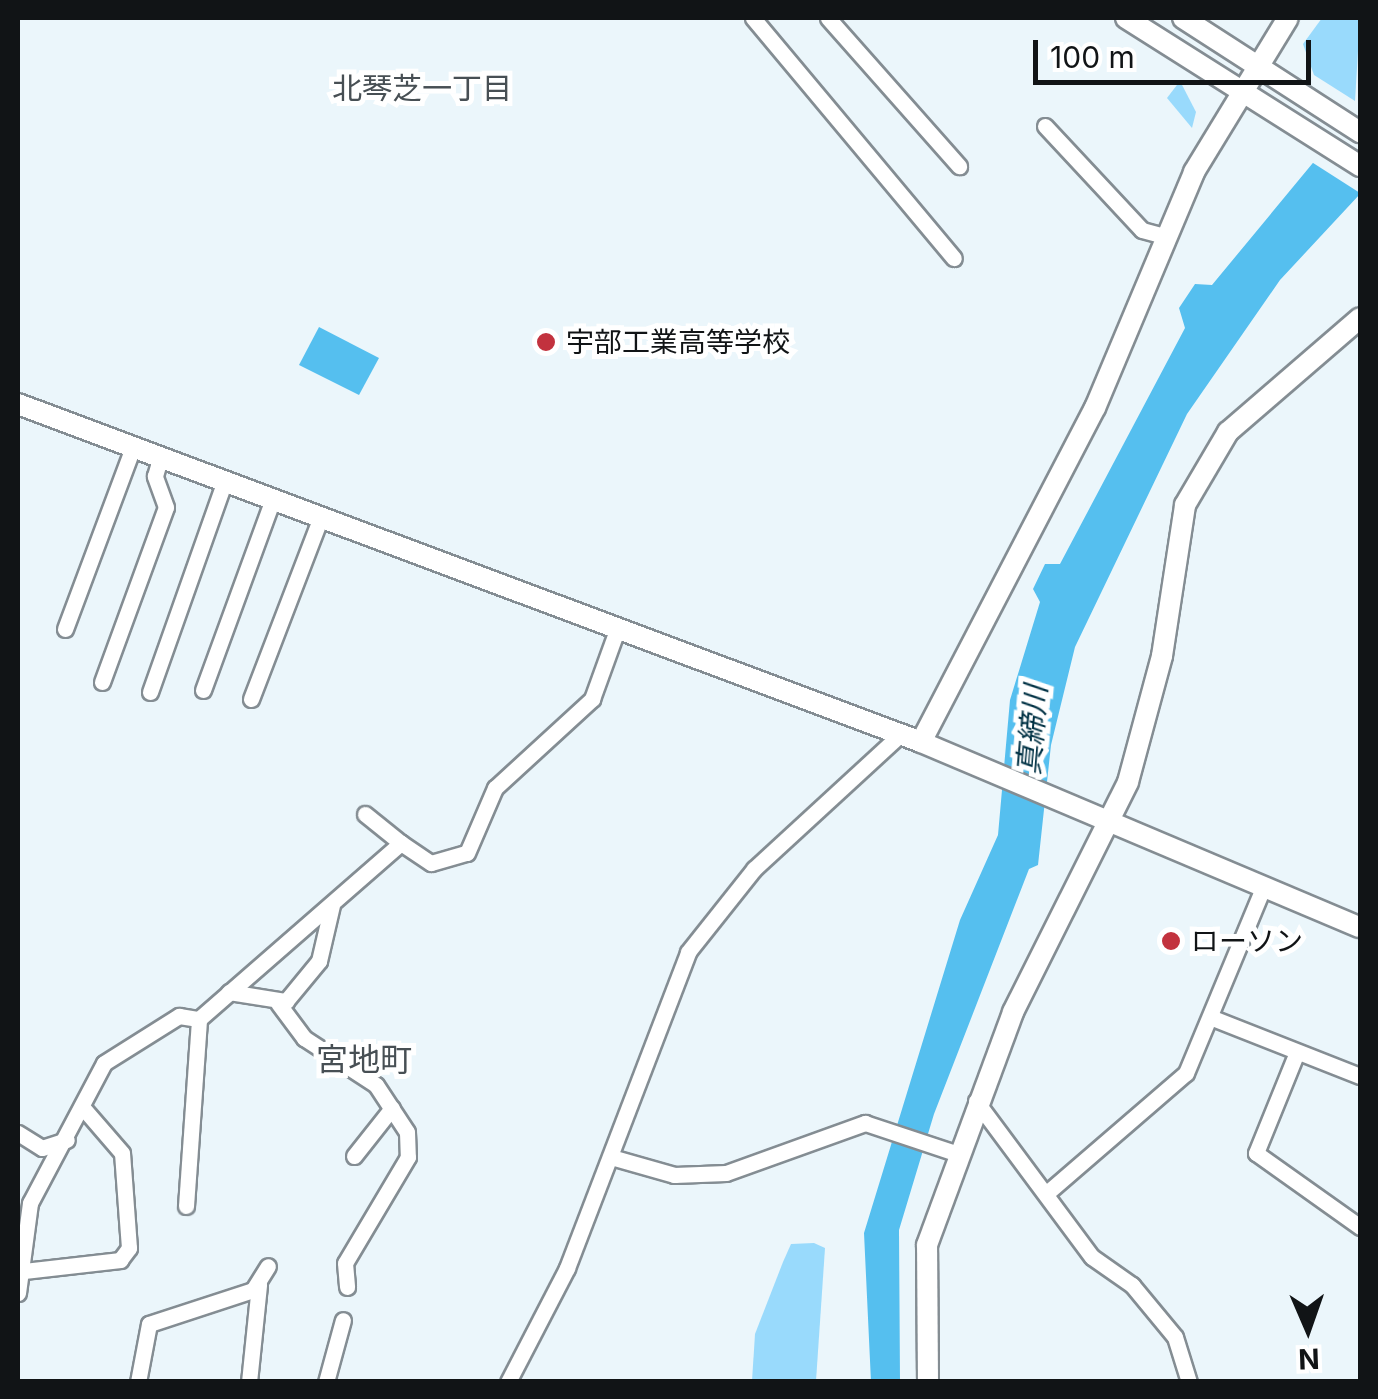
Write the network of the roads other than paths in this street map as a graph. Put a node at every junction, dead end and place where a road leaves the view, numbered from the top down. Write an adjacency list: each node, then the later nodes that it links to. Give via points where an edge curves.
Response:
1 (753, 18): 13 (street)
2 (828, 18): 10 (street)
3 (1126, 18): 7 (street)
4 (1183, 18): 6 (street)
5 (1288, 18): 6 (street)
6 (1257, 64): 7 (street); 9 (street)
7 (1241, 91): 11 (street); 12 (street)
8 (1045, 126): 12 (street, via 1142,230)
9 (1360, 132)
10 (958, 166)
11 (1360, 166)
12 (1165, 236): 27 (street, via 1095,408)
13 (954, 258)
14 (1360, 318): 29 (street, via 1252,408 1206,461 1177,530 1155,689)
15 (18, 404): 16 (street)
16 (133, 448): 17 (street); 21 (street)
17 (160, 458): 18 (street); 23 (street, via 154,476 166,507)
18 (224, 483): 19 (street); 25 (street)
19 (272, 501): 20 (street); 24 (street)
20 (320, 519): 22 (street); 26 (street)
21 (65, 629)
22 (617, 630): 27 (street); 30 (street, via 592,699 495,788 467,853 431,863)
23 (102, 682)
24 (203, 690)
25 (150, 692)
26 (251, 699)
27 (911, 738): 29 (street); 47 (street, via 754,868 698,939 664,1002)
28 (365, 814): 30 (street)
29 (1113, 820): 31 (street); 40 (street)
30 (401, 844): 32 (street)
31 (1262, 888): 33 (street); 36 (street)
32 (332, 905): 34 (street); 35 (street, via 319,961)
33 (1360, 927)
34 (229, 992): 35 (street); 37 (street)
35 (278, 1003): 41 (street, via 304,1038 364,1074)
36 (1210, 1017): 38 (street); 48 (street, via 1186,1074)
37 (199, 1019): 42 (street, via 179,1016 104,1063); 49 (street)
38 (1297, 1052): 39 (street); 50 (street, via 1256,1153)
39 (1360, 1076)
40 (976, 1101): 45 (street); 48 (street)
41 (392, 1108): 46 (street); 54 (street, via 408,1157 352,1247)
42 (84, 1110): 44 (street); 52 (street, via 122,1153 129,1248 120,1260)
43 (18, 1134): 44 (street, via 42,1148)
44 (67, 1140): 52 (street, via 30,1203)
45 (951, 1152): 47 (street, via 866,1123 705,1175); 61 (street, via 927,1245)
46 (354, 1156)
47 (611, 1157): 60 (street)
48 (1048, 1192): 62 (street, via 1092,1257 1132,1285 1175,1337)
49 (186, 1206)
50 (1360, 1227)
51 (268, 1266): 53 (street)
52 (24, 1270): 55 (street)
53 (258, 1285): 57 (street, via 149,1324); 58 (street)
54 (347, 1287)
55 (18, 1294)
56 (342, 1320): 59 (street)
57 (138, 1382)
58 (249, 1382)
59 (326, 1382)
60 (508, 1382)
61 (928, 1382)
62 (1189, 1382)

